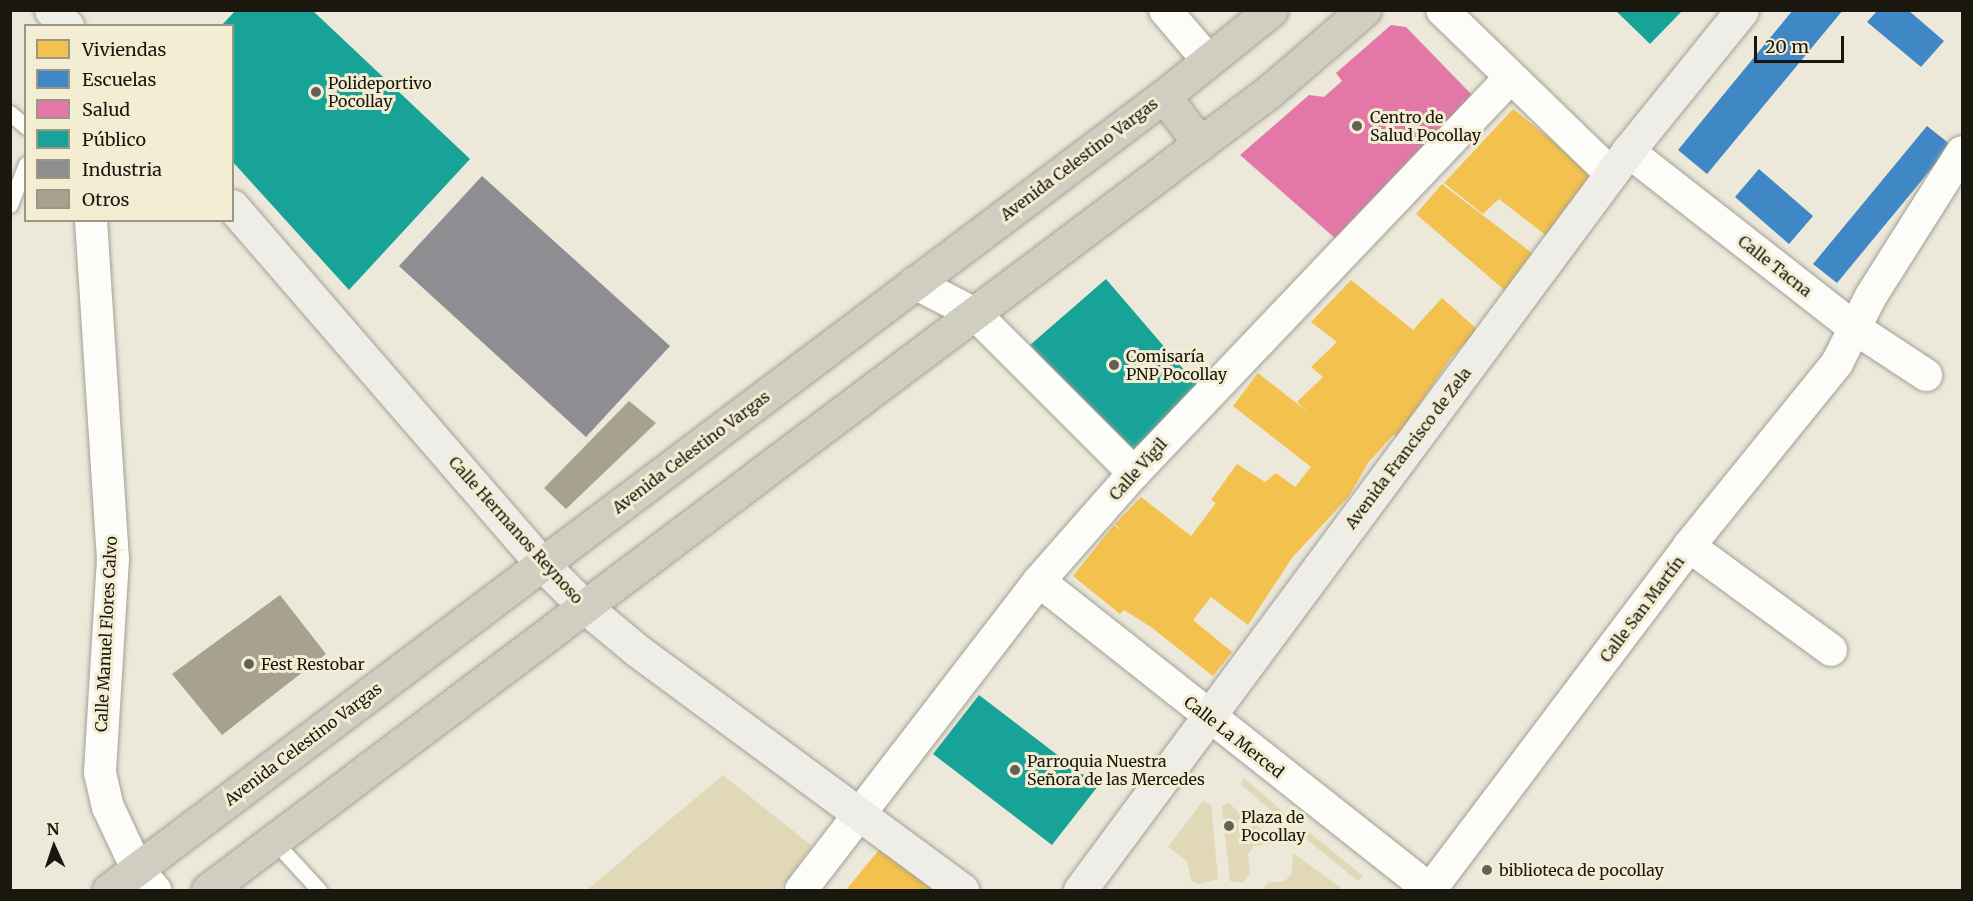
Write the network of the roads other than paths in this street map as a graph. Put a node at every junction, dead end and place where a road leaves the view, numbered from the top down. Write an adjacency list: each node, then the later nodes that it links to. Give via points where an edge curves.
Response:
1 (51, 10): 7 (street)
2 (1165, 10): 8 (street)
3 (1271, 10): 8 (highway, Avenida Celestino Vargas)
4 (1364, 10): 13 (highway)
5 (1442, 10): 9 (street, Calle Tacna)
6 (1742, 10): 15 (street, Avenida Francisco de Zela)
7 (65, 24)
8 (1207, 59): 10 (highway, Avenida Celestino Vargas)
9 (1510, 78): 15 (street, Calle Tacna); 24 (street, Calle Vigil)
10 (1164, 96): 13 (highway); 20 (highway, Avenida Celestino Vargas)
11 (10, 114): 12 (lane)
12 (24, 126)
13 (1200, 144): 21 (highway)
14 (1962, 152): 22 (street, Calle San Martín, via 1871,296)
15 (1620, 162): 22 (street, Calle Tacna); 30 (street, Avenida Francisco de Zela)
16 (24, 169): 17 (lane)
17 (10, 205)
18 (234, 208): 26 (street, Calle Hermanos Reynoso)
19 (91, 222): 33 (street, Calle Manuel Flores Calvo, via 113,559 100,773 108,807)
20 (915, 283): 21 (street); 26 (highway, Avenida Celestino Vargas)
21 (975, 314): 24 (street); 28 (highway)
22 (1856, 329): 23 (street, Calle Tacna); 25 (street, Calle San Martín, via 1837,363)
23 (1926, 375)
24 (1134, 472): 27 (street, Calle Vigil)
25 (1689, 546): 29 (street); 40 (street, Calle San Martín)
26 (542, 564): 28 (street, Calle Hermanos Reynoso); 33 (highway, Avenida Celestino Vargas)
27 (1039, 581): 30 (street, Calle La Merced); 31 (street, Calle Vigil)
28 (585, 607): 31 (street, Calle Hermanos Reynoso, via 638,651); 32 (highway)
29 (1831, 650)
30 (1208, 717): 39 (street, Avenida Francisco de Zela); 40 (street, Calle La Merced)
31 (859, 812): 37 (street, Calle Vigil); 38 (street, Calle Hermanos Reynoso)
32 (274, 841): 35 (highway); 36 (lane)
33 (146, 880): 34 (highway, Avenida Celestino Vargas)
34 (110, 891)
35 (208, 891)
36 (319, 891)
37 (801, 891)
38 (962, 891)
39 (1080, 891)
40 (1430, 891)

